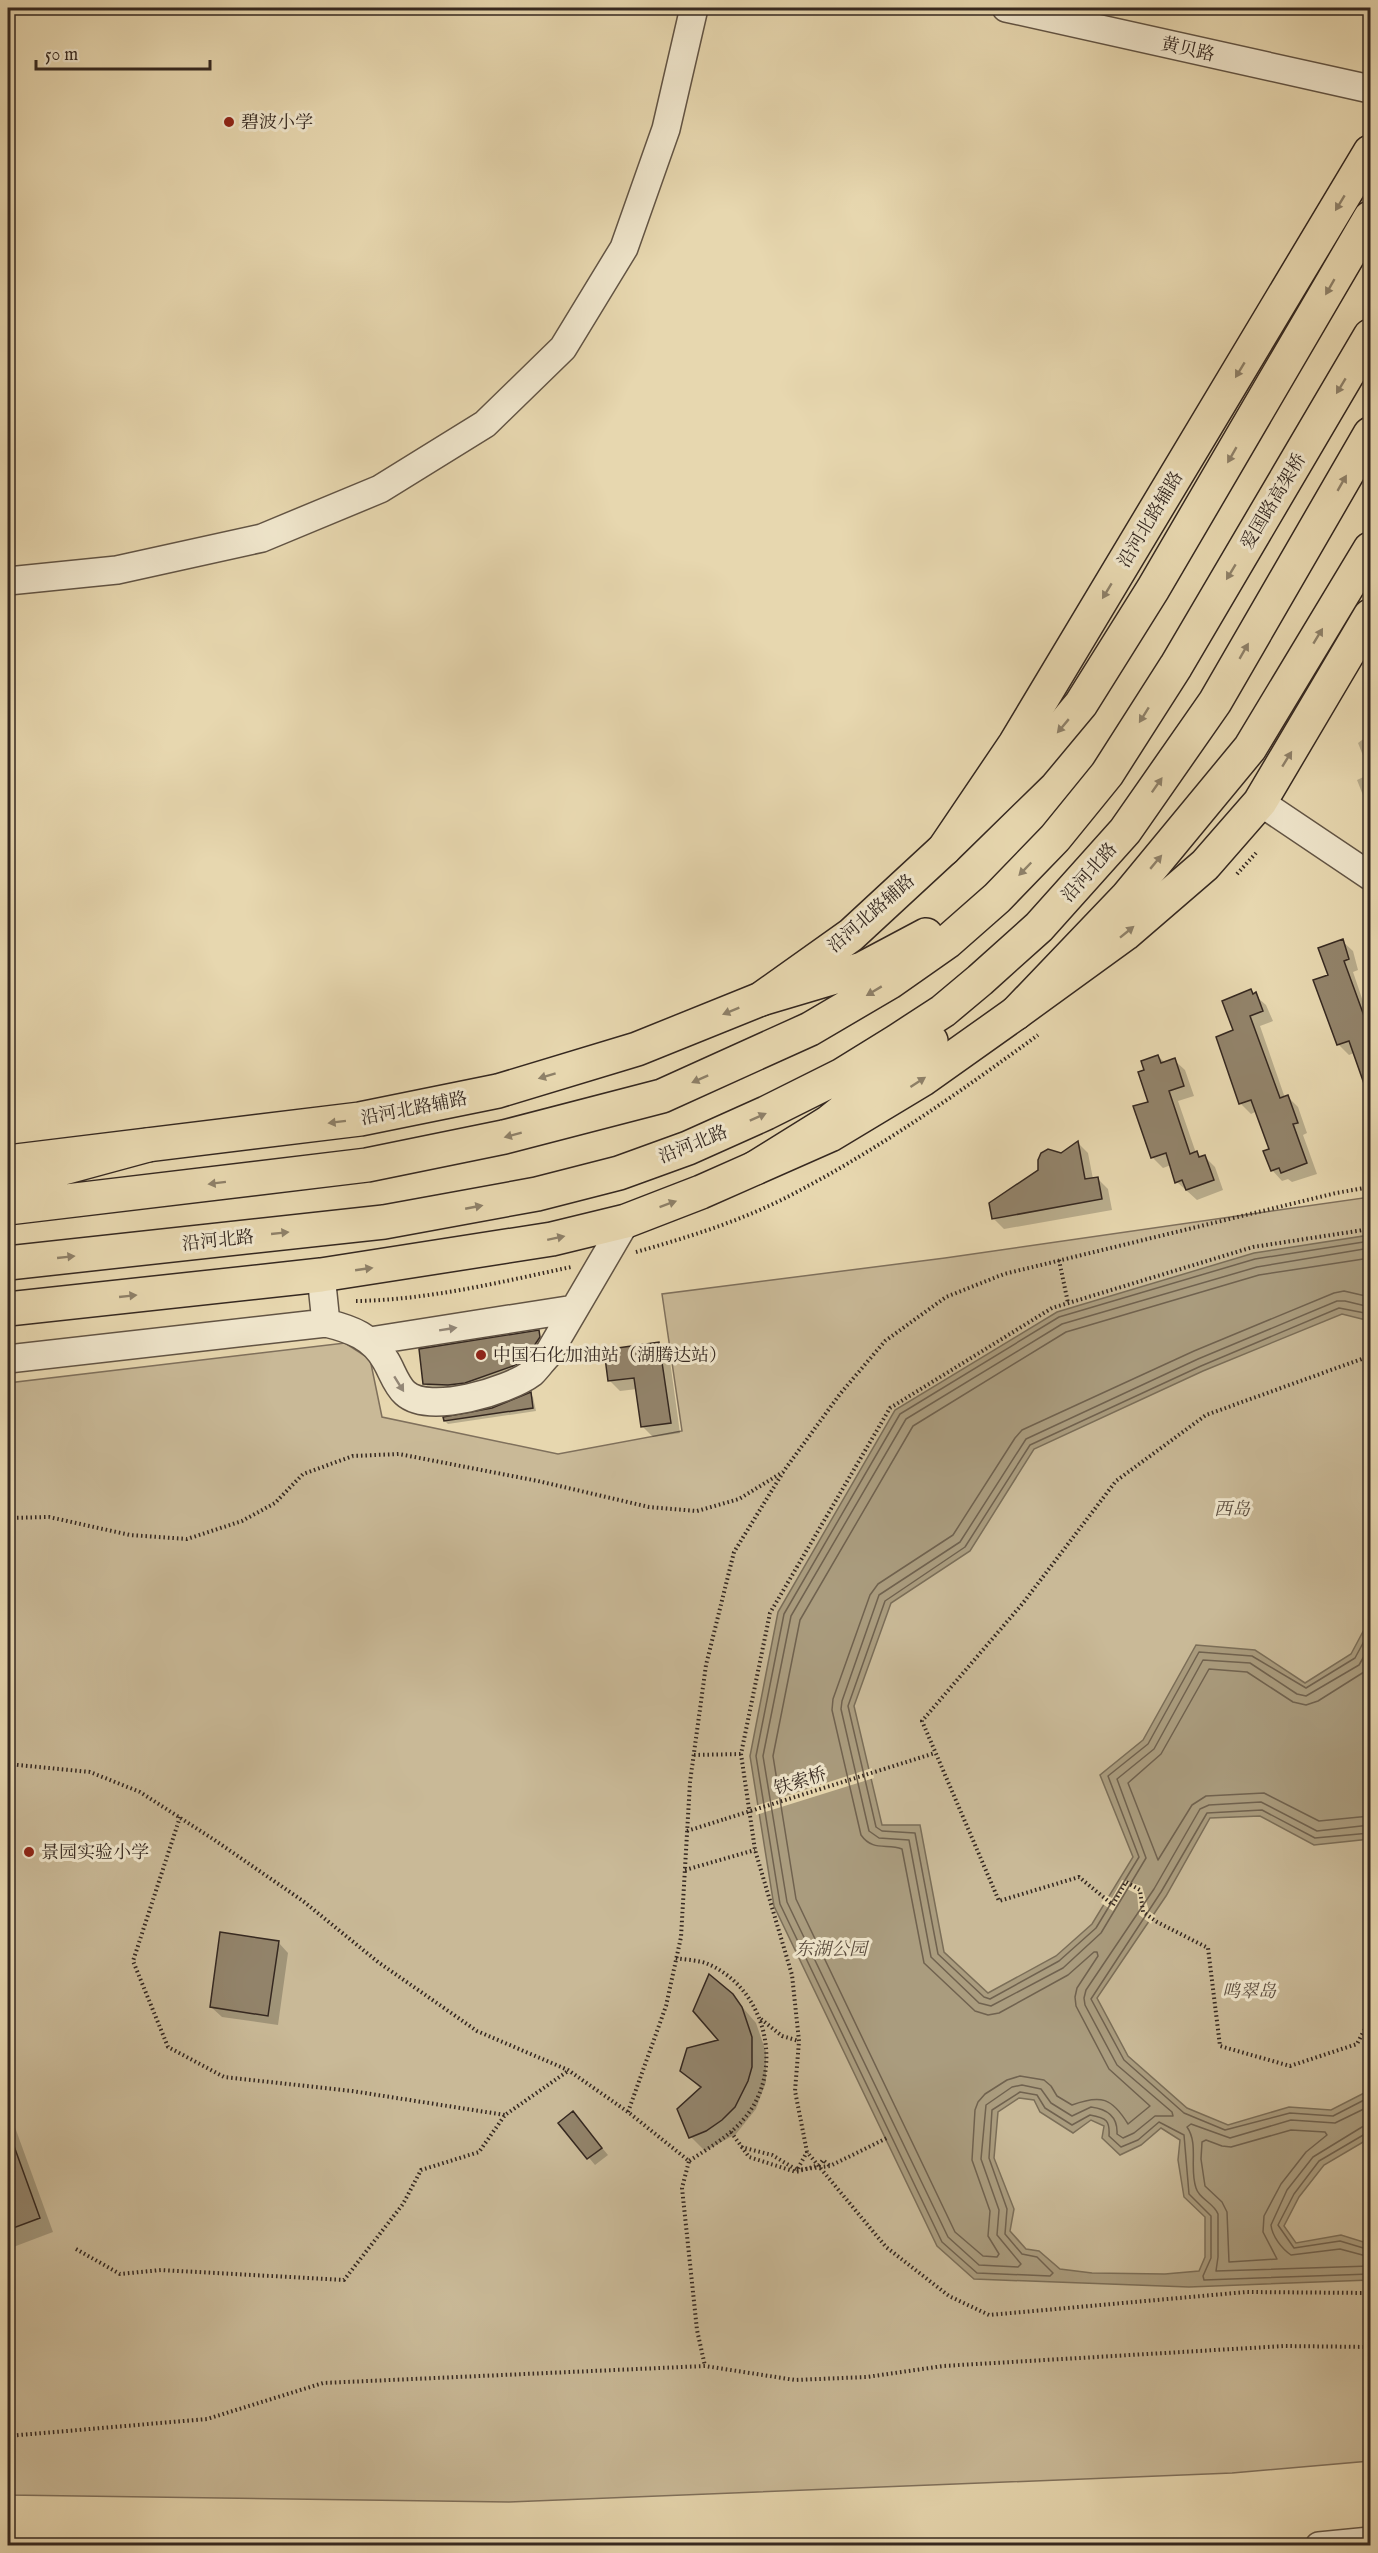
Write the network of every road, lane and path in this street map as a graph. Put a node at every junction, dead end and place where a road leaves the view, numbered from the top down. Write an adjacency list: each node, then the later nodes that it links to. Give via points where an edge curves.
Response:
1 (694, 8): 9 (street, via 666,129 624,249 563,348 485,424 380,489 262,538 117,570)
2 (1006, 8): 3 (street, 黄贝路)
3 (1371, 89)
4 (1371, 152): 12 (main road, 沿河北路辅路, one-way to 12, via 1015,744)
5 (1371, 218): 12 (main road, one-way to 12, via 1081,704 1030,764)
6 (1371, 336): 14 (main road, 爱国路高架桥, one-way to 14, via 1176,666 1107,774 1055,838)
7 (1371, 434): 15 (main road, 沿河北路, one-way to 7, via 1125,831 1215,702)
8 (1371, 549): 17 (main road, one-way to 8, via 1127,897 1250,748)
9 (8, 581)
10 (1371, 616): 11 (main road, one-way to 10)
11 (1260, 802): 13 (street); 17 (main road, one-way to 11, via 1125,934 1196,873)
12 (944, 849): 16 (main road, 沿河北路辅路, via 851,935)
13 (1371, 876)
14 (997, 898): 16 (main road, via 862,969); 23 (main road, one-way to 23, via 947,942 890,982 810,1029 662,1096 504,1137 367,1165)
15 (1039, 927): 20 (main road, via 981,995 932,1040 829,1122); 27 (main road, 沿河北路, one-way to 15, via 384,1222 537,1194 619,1173 688,1148 842,1075 943,1011)
16 (761, 999): 18 (main road, 沿河北路辅路, one-way to 18, via 637,1049 498,1091 360,1119)
17 (1016, 1013): 20 (main road, one-way to 17, via 871,1113)
18 (148, 1145): 19 (main road, 沿河北路辅路); 21 (main road)
19 (8, 1162)
20 (755, 1168): 24 (main road, one-way to 20)
21 (8, 1183)
22 (1371, 1187): 26 (path)
23 (8, 1208)
24 (626, 1221): 29 (main road, one-way to 24, via 552,1239); 33 (street)
25 (1371, 1229): 31 (path, via 1253,1247)
26 (1059, 1260): 31 (path); 38 (path, via 1004,1274 946,1297 885,1341)
27 (8, 1263)
28 (577, 1266): 30 (path, via 487,1285)
29 (321, 1275): 32 (main road, one-way to 29); 34 (street)
30 (356, 1301)
31 (1068, 1303): 42 (path, via 1052,1308 890,1408 770,1613)
32 (8, 1309)
33 (574, 1309): 35 (street, one-way to 33); 35 (street, one-way to 33, via 385,1359 404,1393 420,1402 438,1402 495,1392 533,1372 547,1356)
34 (326, 1323): 35 (street, via 352,1329); 37 (street)
35 (369, 1341)
36 (1371, 1356): 40 (path, via 1206,1416 1116,1481 1023,1603 922,1721)
37 (8, 1359)
38 (783, 1472): 39 (path, via 739,1500 697,1511 649,1507 399,1454 353,1456 303,1474 275,1503 242,1521 187,1539 130,1535 49,1517); 41 (path, via 734,1552 706,1665)
39 (8, 1518)
40 (935, 1753): 45 (path, 铁索桥, bridge); 50 (path, via 999,1901 1079,1877 1113,1905 1125,1882 1140,1890 1143,1912 1208,1948 1220,2046 1290,2066 1357,2044)
41 (694, 1755): 42 (path); 45 (path)
42 (741, 1755): 46 (path)
43 (8, 1764): 44 (path, via 90,1772 140,1792)
44 (180, 1817): 52 (path, via 303,1901 378,1962 477,2031); 54 (path, via 133,1961 168,2047 224,2077 352,2091)
45 (687, 1831): 47 (path)
46 (755, 1850): 47 (path); 51 (path, via 792,1975)
47 (685, 1870): 48 (path)
48 (676, 1958): 49 (path, via 707,1963 724,1972 744,1992); 53 (path, via 666,2006)
49 (760, 2017): 51 (path, via 782,2036); 55 (path, via 767,2051 763,2082 753,2107)
50 (1371, 2019)
51 (799, 2041): 58 (path, via 795,2091)
52 (568, 2070): 53 (path); 54 (path)
53 (628, 2112): 59 (path)
54 (505, 2115): 63 (path, via 479,2152 421,2170 404,2204 344,2280 161,2270 120,2274)
55 (731, 2132): 57 (path); 59 (path)
56 (889, 2137): 61 (path, bridge)
57 (740, 2147): 60 (path, via 749,2157 796,2172); 62 (path, via 772,2155)
58 (807, 2152): 60 (path); 62 (path)
59 (689, 2161): 66 (path, via 682,2188 697,2330)
60 (819, 2165): 61 (path, via 823,2160); 64 (path, via 886,2247 949,2296 988,2315 1246,2292)
61 (830, 2166): 62 (path, bridge)
62 (797, 2170)
63 (76, 2249)
64 (1371, 2293)
65 (1371, 2347): 66 (path, via 1284,2346 943,2366 867,2377 795,2380)
66 (705, 2366): 67 (path, via 322,2383 207,2419)
67 (8, 2436)
68 (1371, 2541): 69 (street)
69 (1319, 2546)

